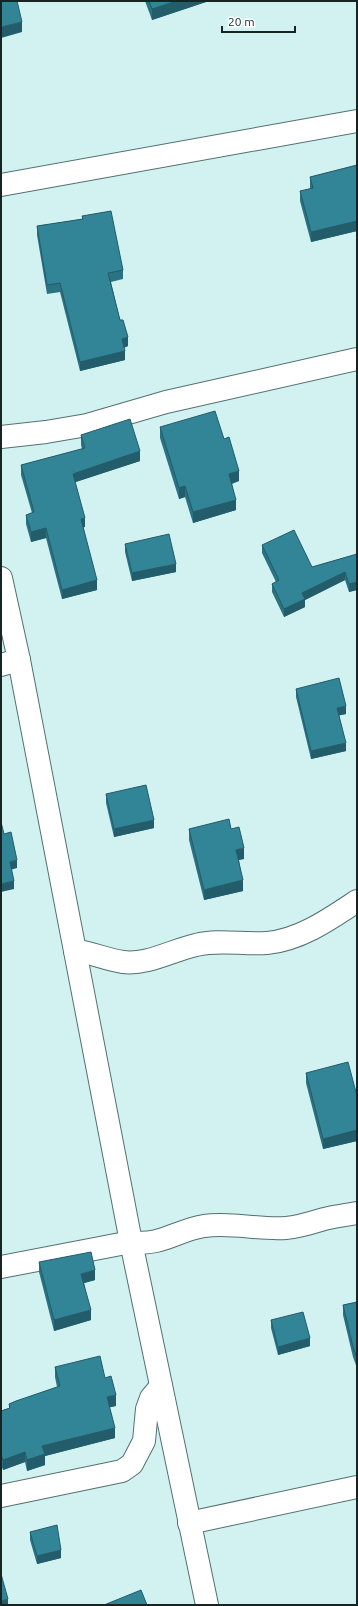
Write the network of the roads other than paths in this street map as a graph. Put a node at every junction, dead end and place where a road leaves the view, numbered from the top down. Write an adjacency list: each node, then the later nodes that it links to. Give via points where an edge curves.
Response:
1 (357, 121): 2 (street)
2 (1, 185)
3 (357, 358): 4 (street, via 166,402 87,425)
4 (1, 437)
5 (1, 578): 6 (street)
6 (10, 663): 8 (street)
7 (357, 901): 8 (street, via 302,933 266,943 197,944 134,962 123,962)
8 (75, 951): 10 (street)
9 (357, 1213): 10 (street, via 287,1228 223,1224 203,1226 158,1242)
10 (131, 1242): 11 (street); 12 (street)
11 (1, 1267)
12 (161, 1386): 14 (street, via 147,1408 144,1441 132,1464 122,1471); 15 (street)
13 (357, 1487): 15 (street)
14 (1, 1496)
15 (189, 1523): 16 (street)
16 (207, 1605)

